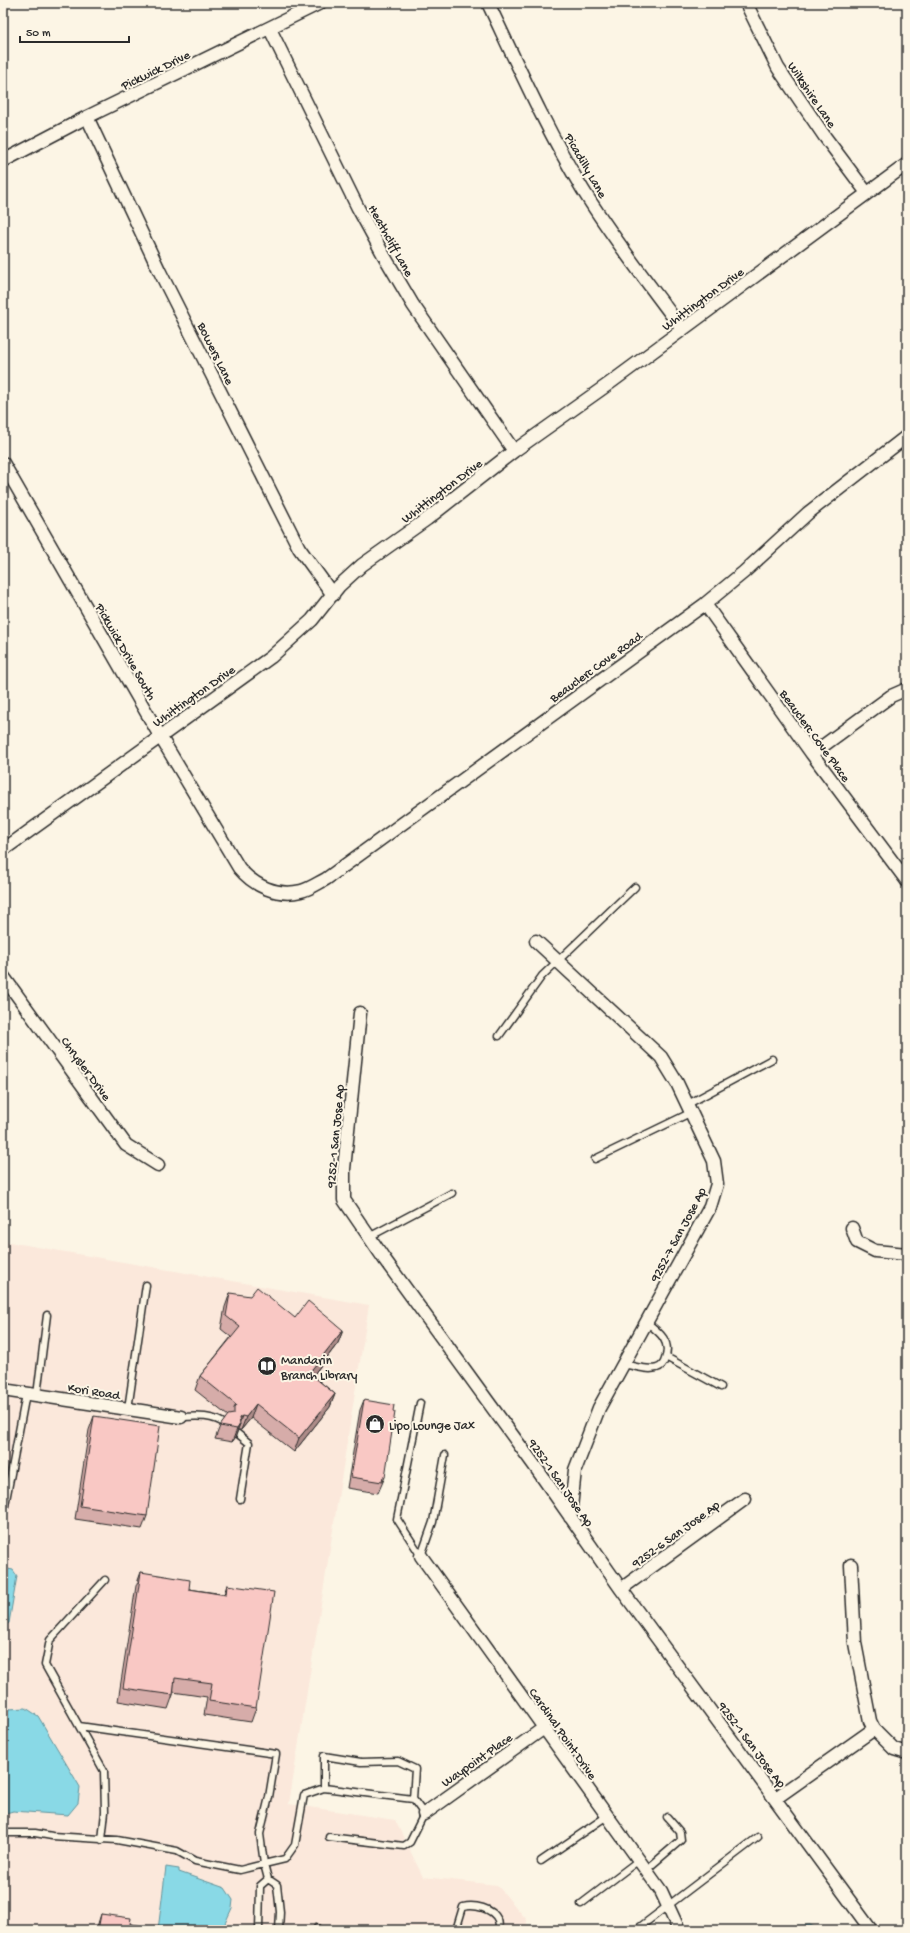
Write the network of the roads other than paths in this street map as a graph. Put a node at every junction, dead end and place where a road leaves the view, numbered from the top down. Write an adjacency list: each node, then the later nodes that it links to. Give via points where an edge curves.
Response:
1 (320, 3): 4 (street, Pickwick Drive)
2 (488, 3): 9 (street, Picadilly Lane, via 562,154 584,191)
3 (746, 3): 8 (street, Wilkshire Lane, via 778,68 824,137)
4 (270, 29): 5 (street, Pickwick Drive); 11 (street, Heathcliff Lane, via 383,254 413,305)
5 (87, 117): 6 (street, Pickwick Drive); 13 (street, Bowers Lane, via 159,270 299,548)
6 (3, 161)
7 (907, 164): 8 (street, Whittington Drive)
8 (867, 193): 9 (street, Whittington Drive)
9 (682, 329): 11 (street, Whittington Drive)
10 (907, 436): 14 (street, Beauclerc Cove Road, via 808,513)
11 (514, 451): 13 (street, Whittington Drive, via 362,565)
12 (3, 463): 16 (street, Pickwick Drive South)
13 (332, 595): 16 (street, Whittington Drive, via 312,620 271,656)
14 (705, 604): 17 (street, Beauclerc Cove Place); 21 (street, Beauclerc Cove Road, via 326,879 301,891)
15 (907, 689): 17 (street, via 891,696)
16 (160, 736): 18 (street, Whittington Drive); 21 (street, Pickwick Drive South, via 243,872 255,883)
17 (812, 754): 19 (street, Beauclerc Cove Place)
18 (3, 850)
19 (907, 880)
20 (635, 887): 23 (lane)
21 (283, 893)
22 (536, 940): 23 (street, 9252-7 San Jose Ap)
23 (557, 960): 26 (lane, via 532,989); 28 (street, 9252-7 San Jose Ap, via 661,1057)
24 (3, 976): 30 (street, Chrysler Drive, via 126,1145)
25 (360, 1013): 33 (street, 9252-1 San Jose Ap, via 342,1191 344,1200)
26 (499, 1036)
27 (772, 1059): 28 (lane)
28 (690, 1108): 29 (lane); 37 (street, 9252-7 San Jose Ap, via 714,1161 716,1193)
29 (594, 1159)
30 (158, 1165)
31 (452, 1193): 33 (lane)
32 (852, 1228): 34 (street, via 857,1242 875,1251)
33 (368, 1236): 52 (street, 9252-1 San Jose Ap)
34 (907, 1254)
35 (146, 1285): 44 (lane)
36 (47, 1316): 42 (lane)
37 (646, 1322): 38 (lane, via 664,1337 668,1350); 39 (street, 9252-7 San Jose Ap)
38 (666, 1357): 39 (lane, via 661,1366 656,1368); 40 (lane)
39 (623, 1364): 52 (street, 9252-7 San Jose Ap, via 599,1408 575,1470)
40 (721, 1387)
41 (3, 1390): 42 (street, Kori Road)
42 (32, 1394): 44 (street, Kori Road); 51 (lane)
43 (420, 1403): 53 (lane, via 397,1519)
44 (128, 1409): 45 (street, Kori Road)
45 (181, 1417): 46 (lane, via 198,1416 220,1420)
46 (226, 1425)
47 (238, 1434): 49 (lane, via 249,1443)
48 (445, 1455): 53 (lane, via 433,1522)
49 (240, 1499)
50 (744, 1499): 56 (street, 9252-6 San Jose Ap)
51 (3, 1516)
52 (570, 1517): 56 (street, 9252-1 San Jose Ap)
53 (420, 1556): 58 (street, Cardinal Point Drive)
54 (851, 1565): 59 (street, via 856,1643 870,1721)
55 (105, 1580): 57 (lane, via 50,1640 45,1666)
56 (621, 1589): 62 (street, 9252-1 San Jose Ap)
57 (79, 1726): 70 (lane, via 104,1771 105,1812); 72 (lane, via 276,1754 260,1834)
58 (544, 1728): 64 (street, Waypoint Place); 65 (street, Cardinal Point Drive)
59 (874, 1728): 60 (street, via 894,1749); 62 (street)
60 (907, 1753)
61 (324, 1788): 63 (lane); 63 (lane, via 324,1756 361,1762 398,1761 415,1769); 72 (lane, via 304,1795 295,1845 285,1859)
62 (776, 1798): 83 (street, 9252-1 San Jose Ap)
63 (413, 1799): 64 (lane)
64 (424, 1814): 68 (lane, via 410,1842 404,1846)
65 (607, 1816): 71 (lane); 73 (street, Cardinal Point Drive)
66 (667, 1816): 73 (lane, via 680,1832 681,1840)
67 (3, 1837): 70 (lane, via 8,1833 35,1833)
68 (329, 1837)
69 (758, 1837): 76 (lane)
70 (102, 1840): 72 (lane, via 117,1840 177,1851 195,1861 240,1870)
71 (541, 1861)
72 (264, 1864): 74 (lane)
73 (642, 1865): 75 (lane); 76 (street, Cardinal Point Drive, via 661,1891)
74 (268, 1879): 77 (lane, via 260,1886); 78 (lane, via 277,1885)
75 (581, 1904)
76 (668, 1906): 81 (lane); 82 (street, Cardinal Point Drive)
77 (259, 1930)
78 (280, 1930)
79 (456, 1930): 80 (lane, via 463,1907 473,1906 492,1913 498,1920)
80 (499, 1930)
81 (636, 1930)
82 (679, 1930)
83 (871, 1930)

